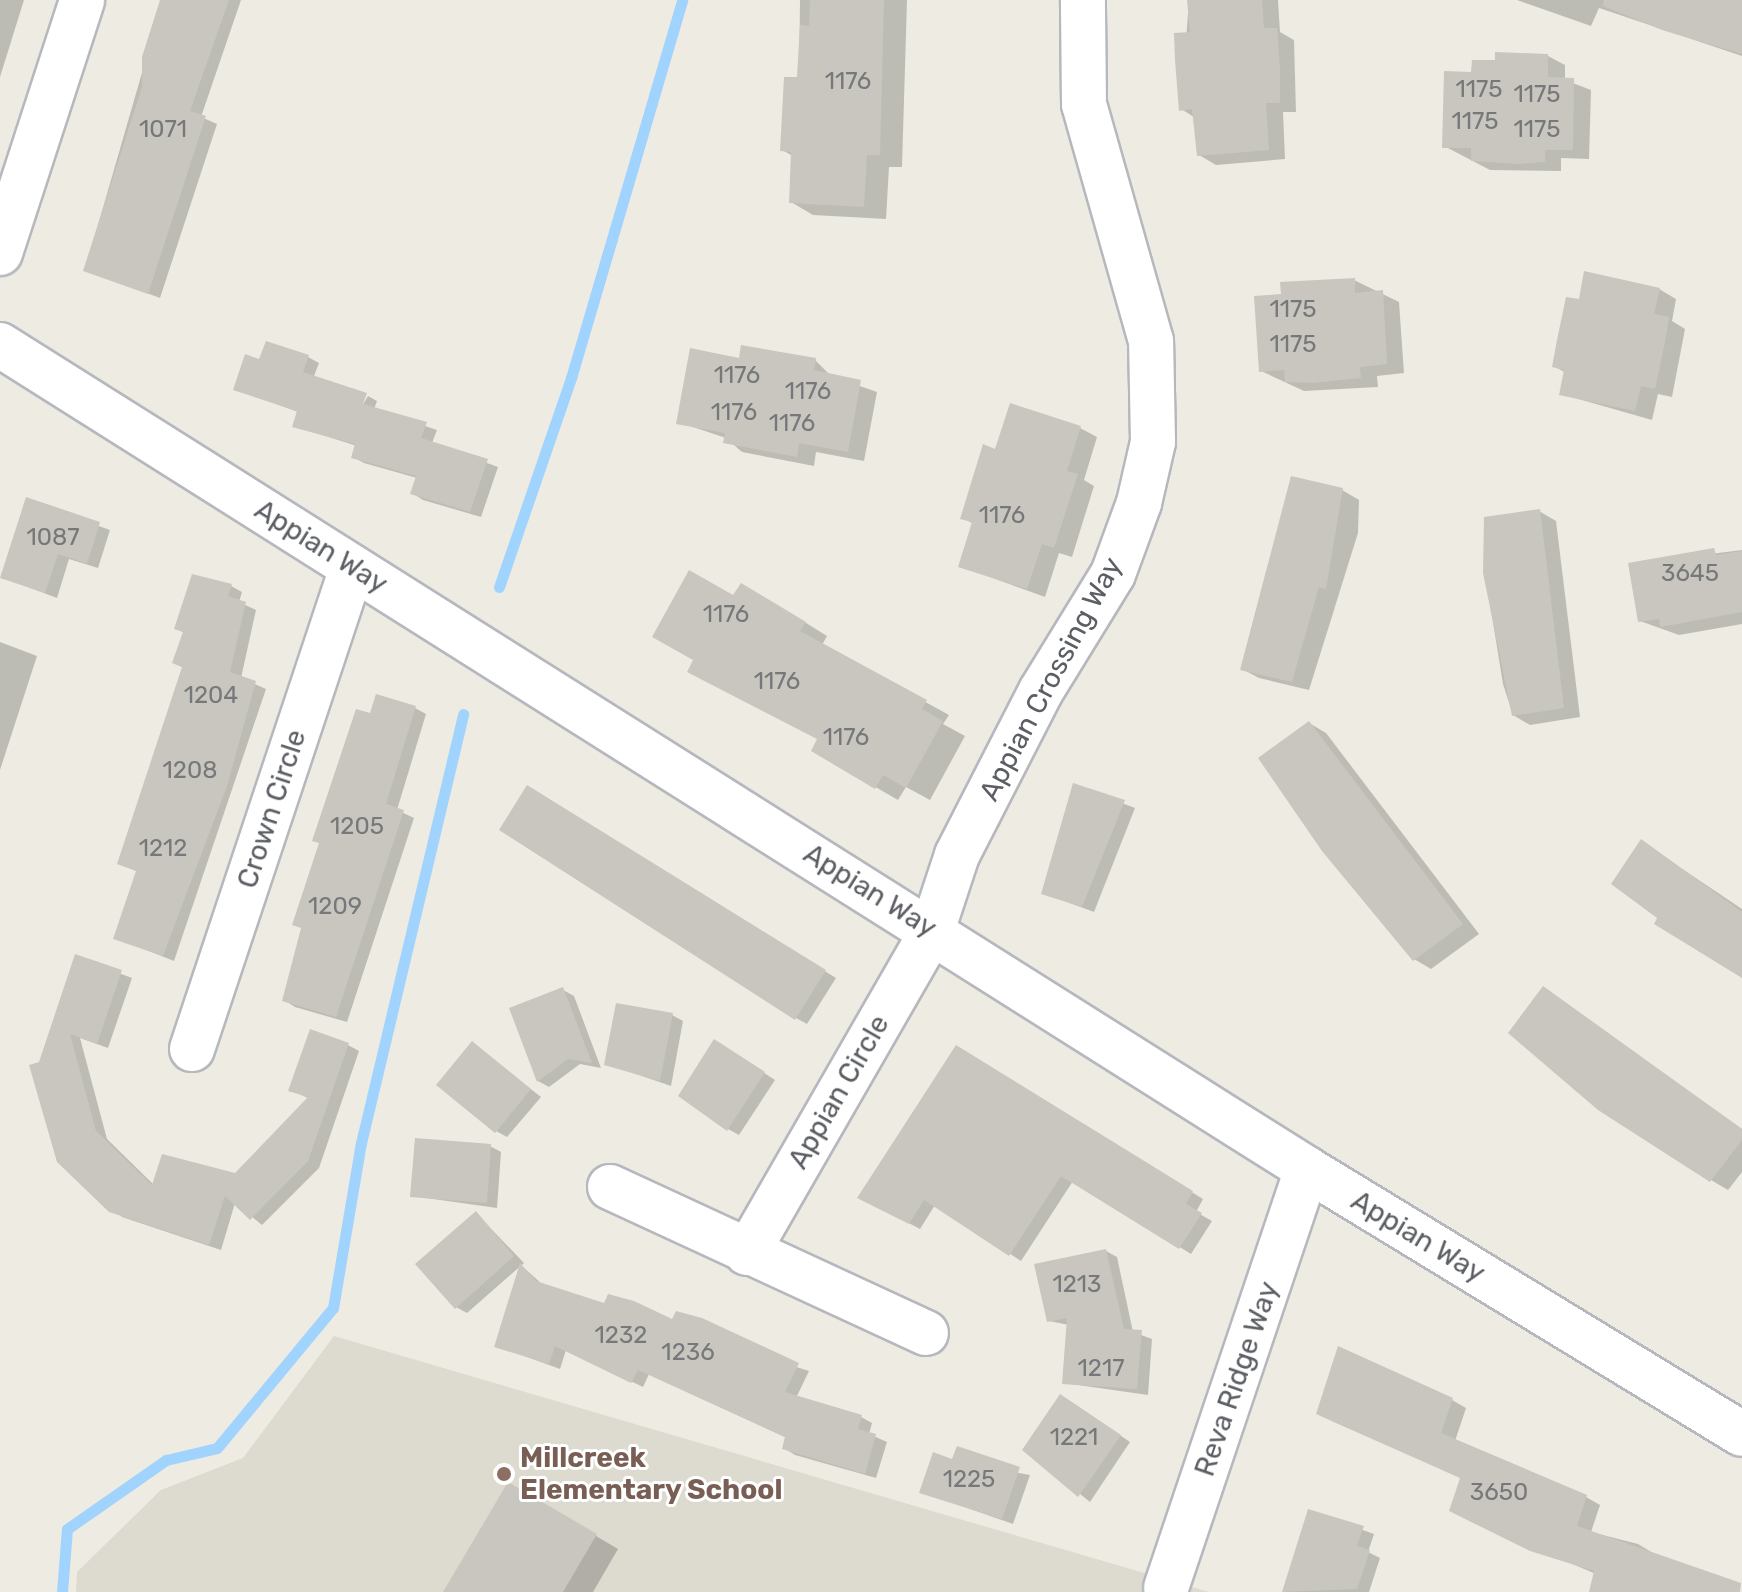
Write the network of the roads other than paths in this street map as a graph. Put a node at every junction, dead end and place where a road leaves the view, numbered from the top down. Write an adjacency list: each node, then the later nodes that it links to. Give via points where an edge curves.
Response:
1 (82, 0): 3 (street)
2 (1083, 0): 6 (street, Appian Crossing Way, via 1084,104 1140,289 1155,397 1153,442 1113,574 1041,691 957,855)
3 (0, 253)
4 (0, 345): 5 (street, Appian Way)
5 (352, 568): 6 (street, Appian Way); 7 (street, Crown Circle)
6 (932, 931): 8 (street, Appian Way); 10 (street, Appian Circle)
7 (192, 1049)
8 (1307, 1169): 12 (street, Appian Way); 13 (street, Reva Ridge Way)
9 (610, 1187): 10 (street)
10 (747, 1253): 11 (street)
11 (926, 1333)
12 (1742, 1434)
13 (1166, 1588)

